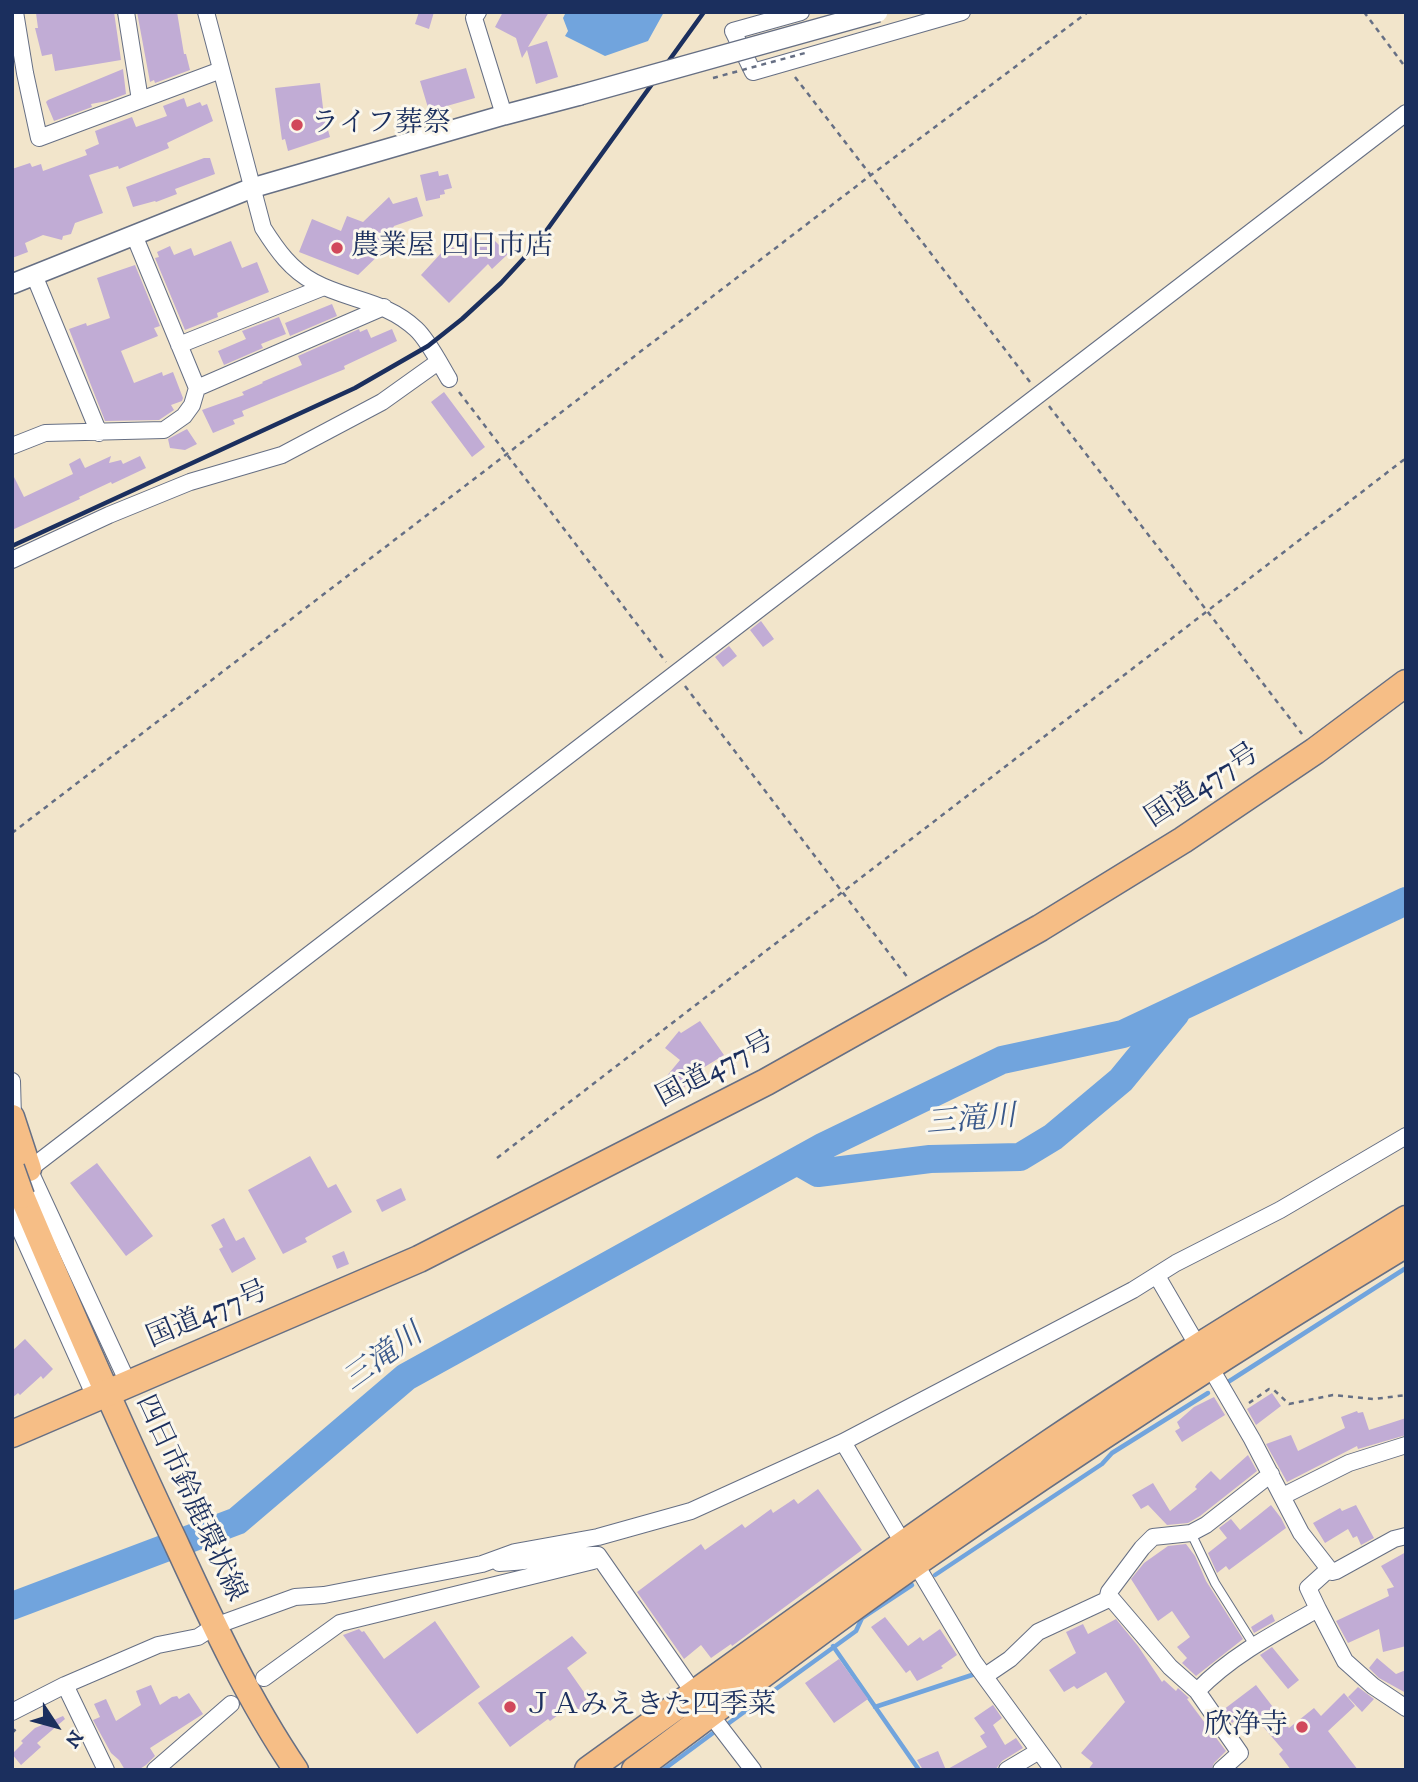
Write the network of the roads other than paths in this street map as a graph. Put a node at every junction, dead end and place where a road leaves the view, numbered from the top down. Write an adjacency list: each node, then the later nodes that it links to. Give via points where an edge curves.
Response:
1 (15, 12): 9 (street)
2 (126, 12): 10 (street)
3 (206, 12): 8 (street)
4 (478, 12): 12 (street, via 474,18)
5 (801, 12): 7 (street, via 733,31 753,72)
6 (878, 12): 12 (street, bridge)
7 (962, 12)
8 (221, 71): 10 (street); 13 (street)
9 (18, 74): 10 (street, via 39,138)
10 (140, 100)
11 (1406, 113): 30 (street, via 675,673)
12 (504, 115): 13 (street)
13 (252, 188): 14 (street); 17 (street, via 263,228 279,254)
14 (134, 235): 15 (street); 19 (street)
15 (34, 275): 16 (street); 23 (street)
16 (12, 284)
17 (324, 287): 18 (street); 19 (street)
18 (384, 307): 20 (street, via 419,331); 22 (street)
19 (179, 345): 22 (street)
20 (438, 362): 21 (street); 25 (street, via 382,402 282,455 190,481)
21 (449, 379)
22 (197, 388): 23 (street, via 184,416 164,430)
23 (99, 433): 24 (street, via 45,433)
24 (12, 446)
25 (12, 560)
26 (1406, 683): 35 (highway, 国道477号, via 1183,840 1040,928 766,1082 419,1259)
27 (12, 1081): 28 (street)
28 (12, 1118): 30 (main road, 四日市鈴鹿環状線)
29 (1406, 1136): 33 (street)
30 (18, 1185): 35 (main road, 四日市鈴鹿環状線)
31 (1406, 1219): 34 (highway)
32 (1406, 1244): 34 (highway)
33 (1157, 1276): 34 (street); 37 (street)
34 (1204, 1356): 39 (street); 43 (highway, via 1054,1440)
35 (111, 1393): 36 (highway, 国道477号); 49 (main road, 四日市鈴鹿環状線, via 127,1439)
36 (12, 1434)
37 (843, 1442): 43 (street); 45 (street, via 691,1511 598,1537 515,1552)
38 (1406, 1445): 40 (street, via 1349,1463)
39 (1271, 1474): 40 (street); 41 (street)
40 (1283, 1496): 46 (street, via 1301,1533)
41 (1191, 1533): 47 (street, via 1153,1537); 50 (lane, via 1215,1583)
42 (1406, 1536): 46 (street, via 1336,1571)
43 (909, 1554): 51 (street); 55 (highway); 59 (highway)
44 (601, 1559): 45 (street, via 575,1554); 52 (street, via 340,1623); 55 (street)
45 (482, 1564): 49 (street, via 295,1597)
46 (1329, 1569): 48 (street, via 1308,1588)
47 (1107, 1600): 51 (street, via 1038,1632); 54 (street, via 1111,1598 1170,1667)
48 (1318, 1609): 50 (street); 57 (street, via 1345,1661)
49 (215, 1626): 53 (street, via 198,1637 158,1645); 63 (main road, 四日市鈴鹿環状線, via 268,1729)
50 (1254, 1645): 54 (street)
51 (985, 1676): 60 (street)
52 (264, 1678)
53 (65, 1685): 58 (street); 61 (street)
54 (1197, 1691): 69 (street, via 1240,1753)
55 (694, 1693): 59 (street); 64 (highway)
56 (231, 1704): 62 (street)
57 (1406, 1707)
58 (12, 1712)
59 (710, 1714): 65 (highway); 66 (street)
60 (1039, 1751): 67 (street); 68 (street)
61 (98, 1766)
62 (155, 1770)
63 (296, 1770)
64 (588, 1770)
65 (635, 1770)
66 (753, 1770)
67 (1007, 1770)
68 (1053, 1770)
69 (1221, 1770)

